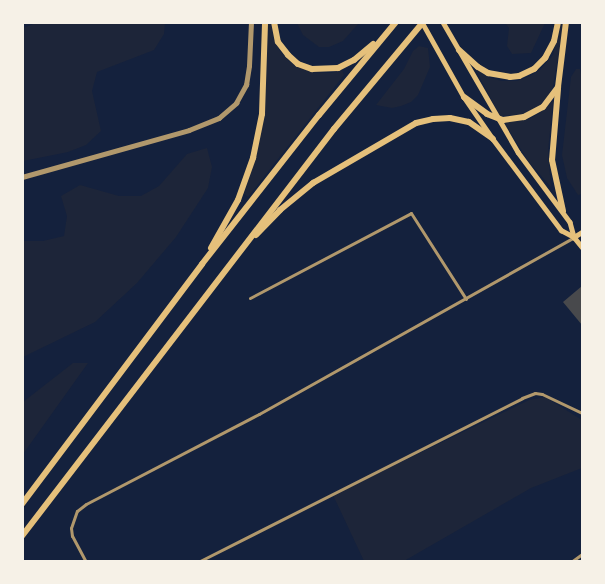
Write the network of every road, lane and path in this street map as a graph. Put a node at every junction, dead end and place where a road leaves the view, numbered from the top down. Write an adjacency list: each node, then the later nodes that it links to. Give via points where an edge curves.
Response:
1 (251, 22): 15 (street, via 246,85 228,111 206,124)
2 (265, 22): 20 (highway, via 262,114 253,158 238,200)
3 (274, 22): 9 (highway, via 278,42 288,56 305,67 321,70 345,65)
4 (396, 22): 9 (highway)
5 (422, 22): 12 (main road); 21 (highway, via 334,129)
6 (443, 22): 10 (main road)
7 (558, 22): 10 (highway, via 554,41 545,58 518,76 488,73)
8 (566, 22): 11 (highway)
9 (387, 32): 20 (highway)
10 (458, 50): 13 (main road)
11 (558, 87): 13 (highway, via 534,113); 16 (highway, via 552,160)
12 (464, 96): 13 (highway); 14 (main road)
13 (498, 119): 16 (main road)
14 (493, 139): 18 (main road, via 561,230); 21 (highway, via 469,122 450,118 433,119 407,127 313,183 280,210)
15 (22, 177)
16 (562, 212): 18 (main road, via 570,222)
17 (582, 232): 18 (main road)
18 (574, 237): 19 (main road); 23 (street)
19 (582, 247)
20 (202, 264): 25 (highway)
21 (224, 272): 26 (highway)
22 (250, 298): 23 (street, via 411,213)
23 (466, 299): 28 (street, via 259,414 86,504 72,521 72,536)
24 (582, 412): 29 (street, via 542,394 522,398)
25 (22, 504)
26 (22, 536)
27 (582, 554): 30 (street)
28 (86, 562)
29 (198, 562)
30 (571, 562)

